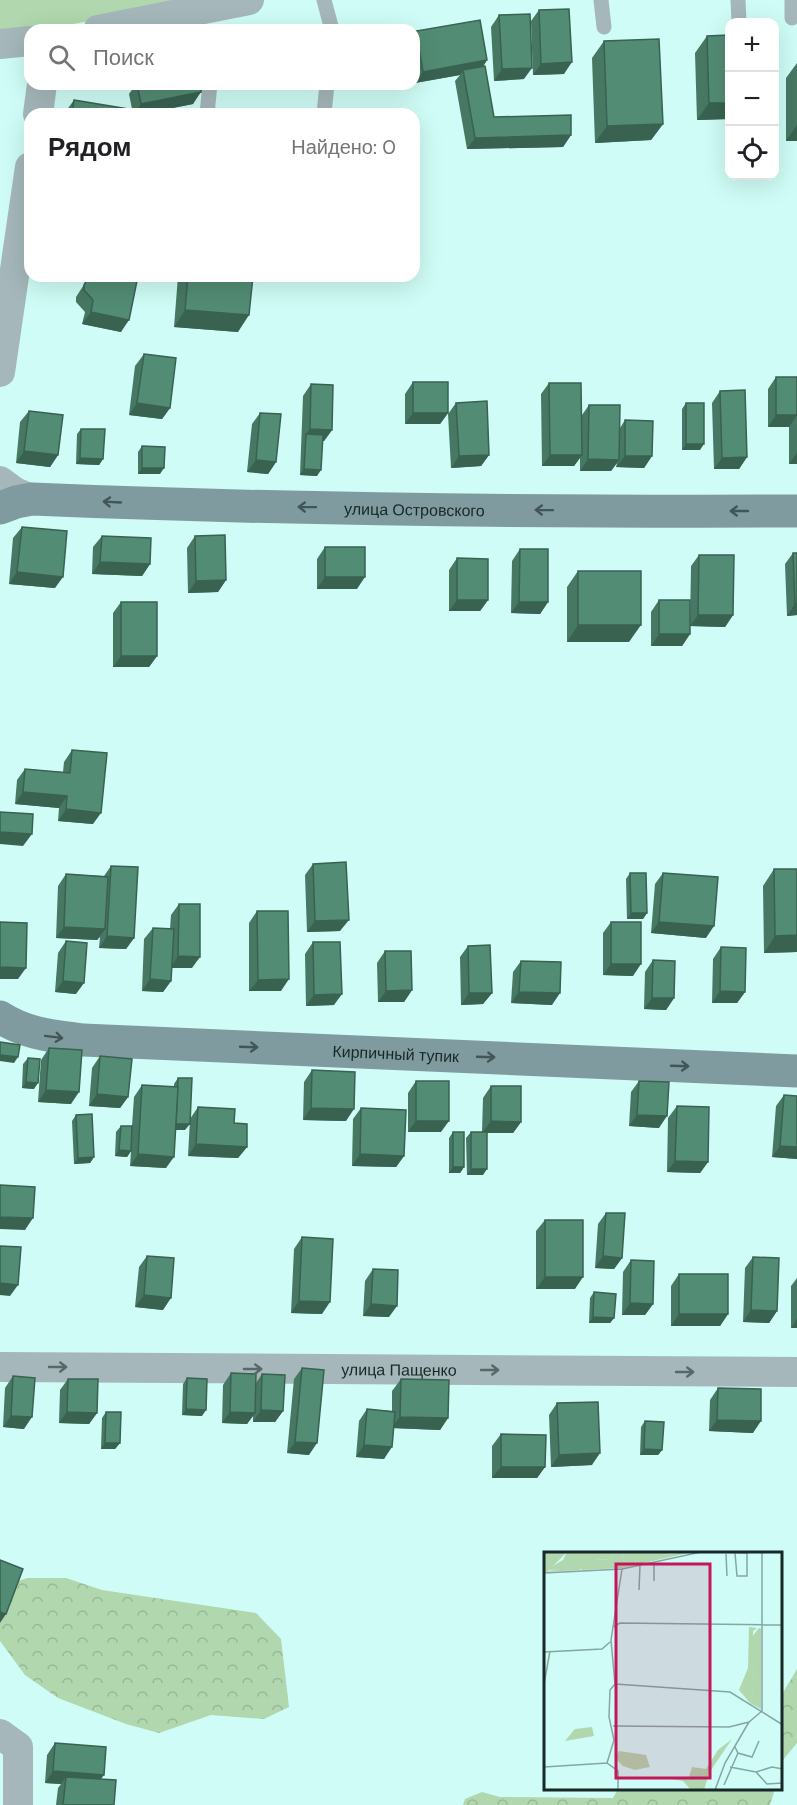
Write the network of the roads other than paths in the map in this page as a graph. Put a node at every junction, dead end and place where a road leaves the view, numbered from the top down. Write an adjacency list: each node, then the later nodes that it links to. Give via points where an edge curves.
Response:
1 (249, 0): 8 (street, via 202,15)
2 (324, 0): 9 (lane)
3 (601, 0): 10 (lane)
4 (738, 0): 6 (lane)
5 (792, 0): 7 (lane)
6 (739, 18)
7 (792, 18)
8 (140, 24)
9 (330, 24)
10 (604, 27)
11 (24, 42): 12 (street)
12 (0, 44)
13 (41, 90): 16 (street)
14 (209, 90): 17 (lane)
15 (326, 90): 18 (lane)
16 (39, 108)
17 (208, 108)
18 (325, 108)
19 (24, 208): 20 (street)
20 (0, 372)
21 (0, 481): 22 (street, улица Островского)
22 (32, 499): 23 (street, улица Островского); 24 (street, улица Островского, one-way to 22, via 334,507)
23 (0, 508)
24 (797, 511)
25 (0, 1017): 26 (street, Кирпичный тупик, one-way to 26, via 38,1034 83,1040)
26 (797, 1071)
27 (0, 1367): 28 (street, улица Пащенко, one-way to 28)
28 (797, 1372)
29 (0, 1734): 30 (street, via 18,1747)
30 (18, 1805)

